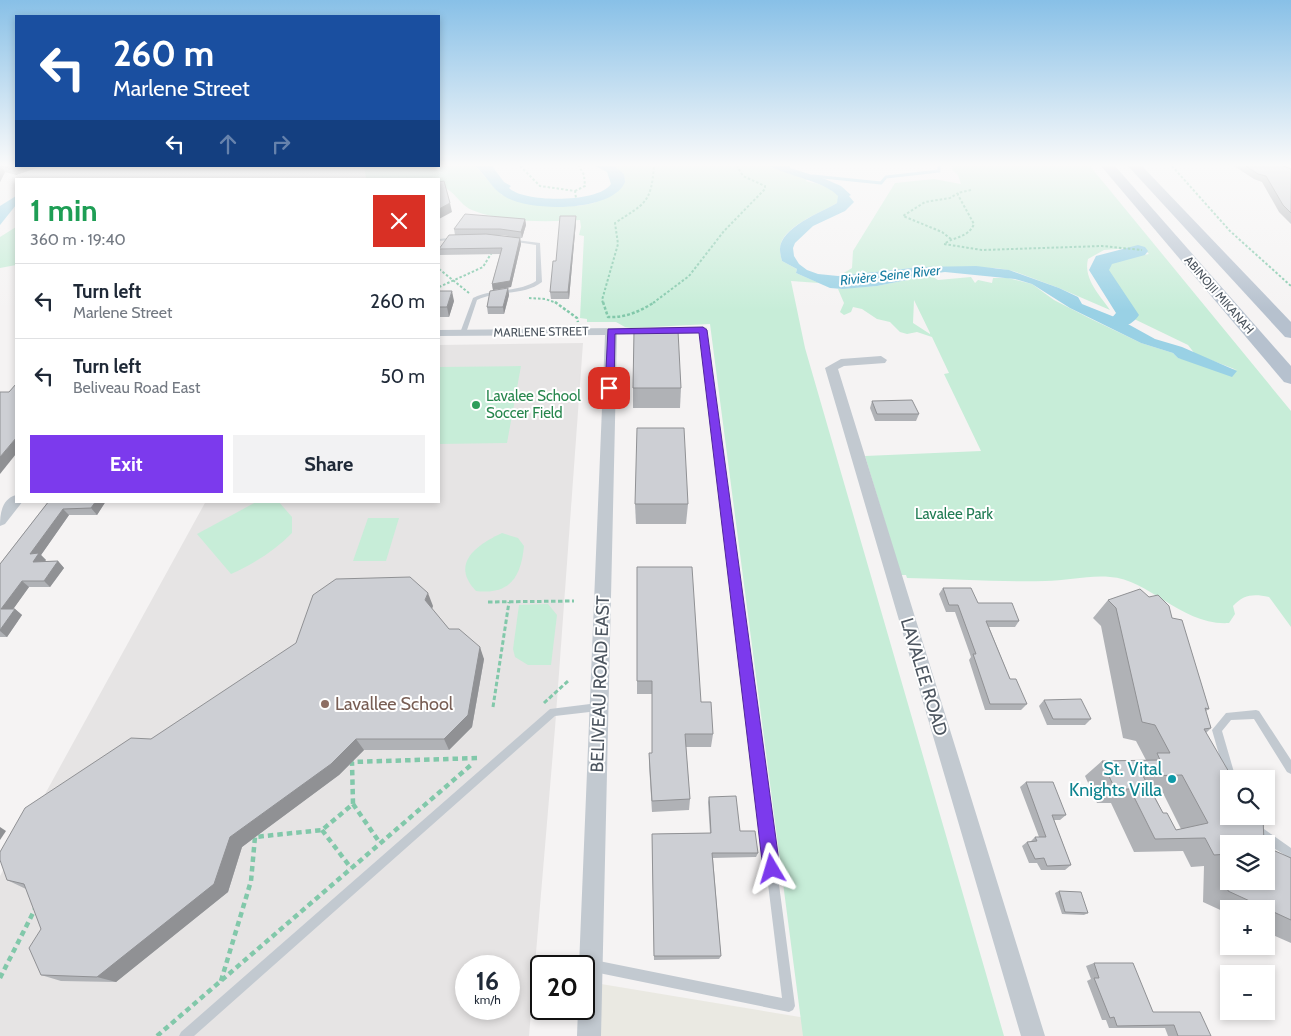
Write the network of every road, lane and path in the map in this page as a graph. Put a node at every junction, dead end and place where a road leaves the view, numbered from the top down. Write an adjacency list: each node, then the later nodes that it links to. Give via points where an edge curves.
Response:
1 (630, 214): 2 (path, via 615,223 618,244 602,300 608,317 615,319 651,305 695,269)
2 (740, 214)
3 (905, 214): 10 (path, via 902,216 942,232)
4 (969, 214): 10 (path, via 974,224 970,234)
5 (1150, 214): 26 (main road, ABINOJII MIKANAH)
6 (1180, 214): 23 (main road, ABINOJII MIKANAH)
7 (1215, 214): 15 (path)
8 (464, 237): 11 (lane)
9 (504, 239): 14 (path, via 492,249 483,267); 22 (lane, via 538,244 539,282 530,288 492,292 475,299)
10 (951, 239): 12 (path, via 944,244 1003,251 1098,245)
11 (440, 240)
12 (1142, 250)
13 (440, 269): 14 (path)
14 (456, 280): 16 (path); 17 (path)
15 (1291, 286)
16 (440, 287)
17 (464, 287)
18 (526, 298): 21 (path, via 546,297 555,301 578,318 578,326)
19 (703, 330): 20 (street, MARLENE STREET); 48 (lane, via 789,1006)
20 (611, 331): 21 (street, MARLENE STREET); 33 (street, BELIVEAU ROAD EAST)
21 (586, 332): 22 (street, MARLENE STREET)
22 (463, 333): 24 (street, MARLENE STREET)
23 (1291, 333)
24 (440, 334)
25 (881, 360): 55 (street, LAVALEE ROAD, via 841,363 831,368)
26 (1291, 378)
27 (15, 501): 28 (street)
28 (0, 520)
29 (574, 601): 31 (path)
30 (488, 602): 31 (path)
31 (509, 602): 35 (path)
32 (568, 681): 34 (path)
33 (600, 706): 47 (street, BELIVEAU ROAD EAST); 53 (lane, via 553,712)
34 (538, 707)
35 (493, 708)
36 (486, 752): 37 (path)
37 (479, 758): 40 (path, via 352,762); 43 (path)
38 (1291, 769): 39 (lane, via 1256,714 1229,716 1217,730)
39 (1228, 770)
40 (353, 804): 42 (path); 43 (path)
41 (1254, 825): 44 (lane, via 1260,833)
42 (322, 830): 45 (path); 50 (path, via 256,837 251,882)
43 (380, 843): 45 (path)
44 (1291, 854)
45 (351, 868): 50 (path)
46 (35, 909): 49 (path)
47 (592, 955)
48 (595, 966)
49 (0, 978)
50 (221, 981): 52 (path)
51 (590, 1020): 54 (street, BELIVEAU ROAD EAST)
52 (157, 1036)
53 (185, 1036)
54 (589, 1036)
55 (1033, 1036)

